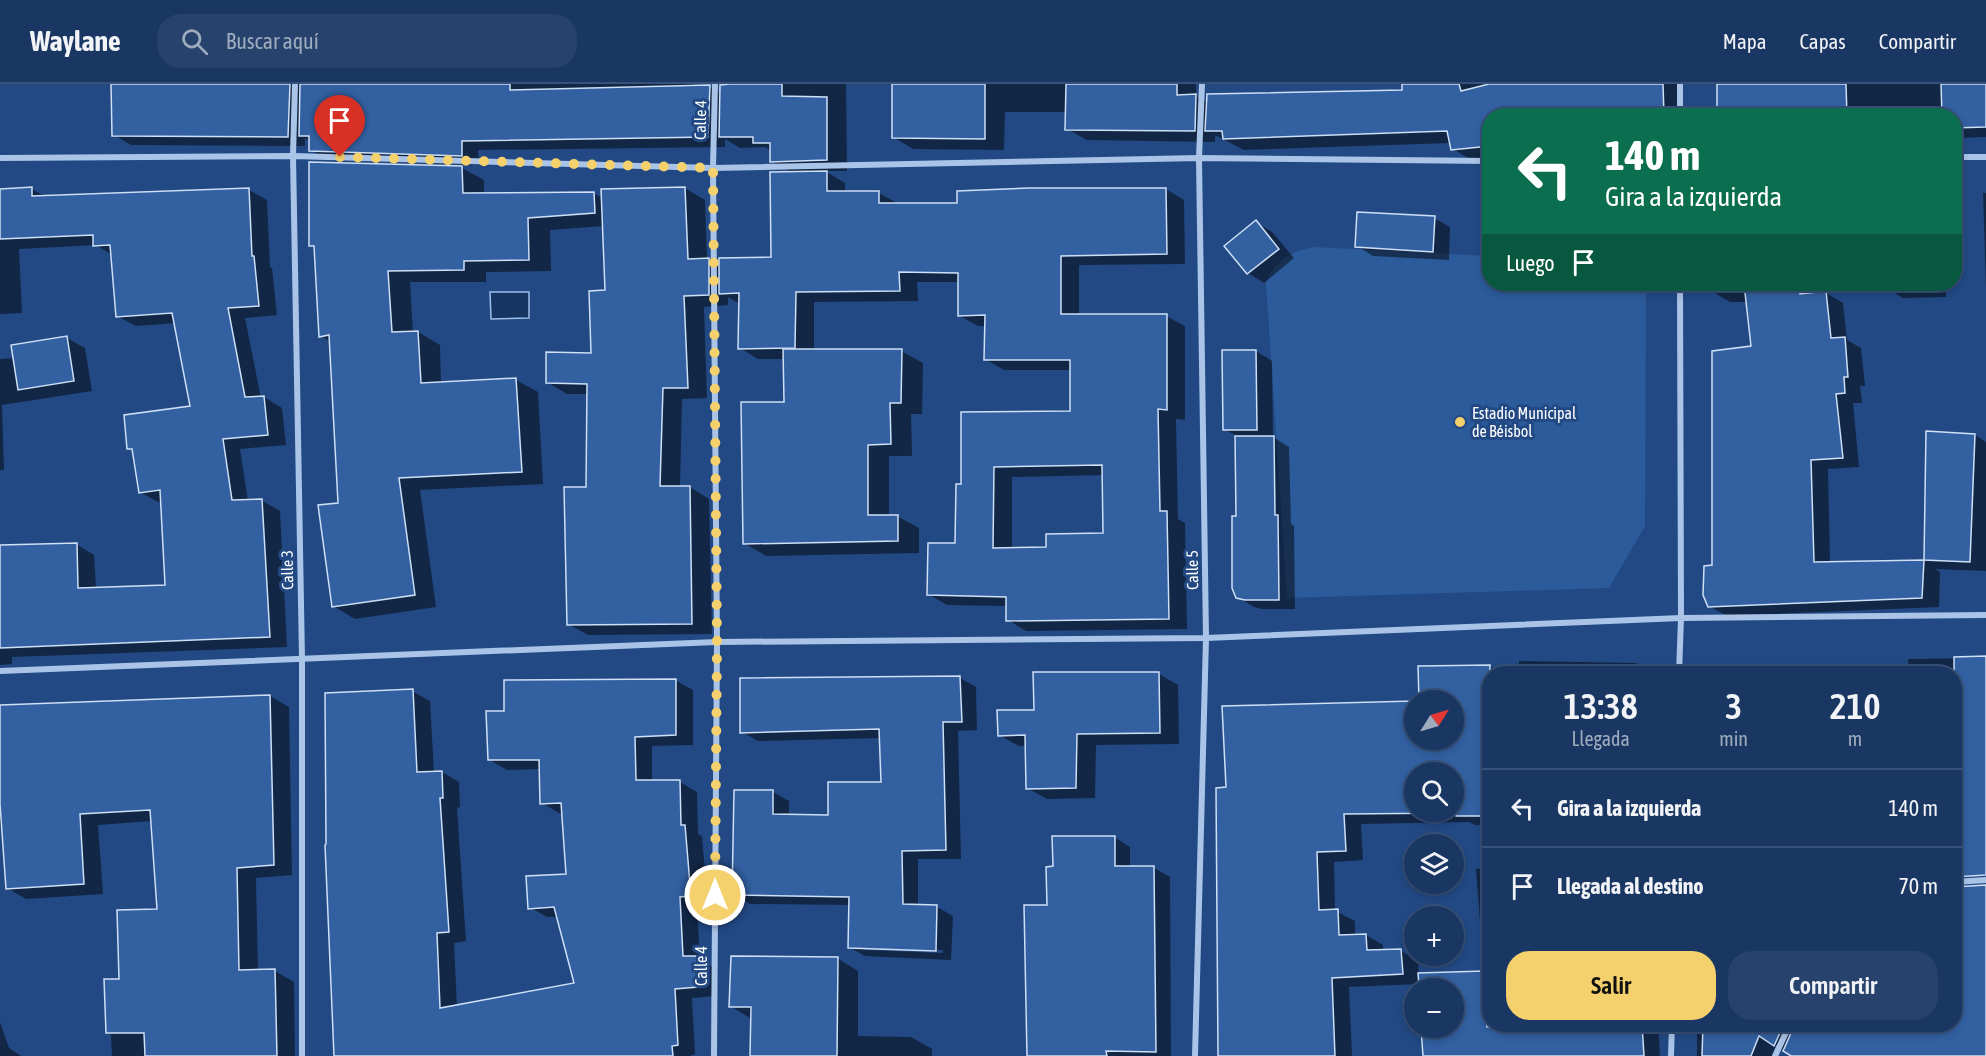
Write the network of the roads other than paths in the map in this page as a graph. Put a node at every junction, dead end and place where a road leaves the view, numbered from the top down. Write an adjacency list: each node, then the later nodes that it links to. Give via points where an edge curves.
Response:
1 (295, 84): 6 (street, Calle 3)
2 (715, 84): 12 (street, Calle 4)
3 (1202, 84): 10 (street, Calle 5)
4 (1680, 84): 5 (street)
5 (1680, 108)
6 (293, 156): 9 (street); 12 (street); 18 (street, Calle 3)
7 (1962, 157): 8 (street)
8 (1986, 157)
9 (0, 158)
10 (1199, 158): 11 (street); 12 (street); 16 (street, Calle 5)
11 (1482, 161)
12 (713, 168): 17 (street, Calle 4)
13 (1680, 291): 15 (street)
14 (1986, 615): 15 (street)
15 (1681, 618): 16 (street); 19 (street)
16 (1206, 638): 17 (street); 27 (street, Calle 5)
17 (717, 642): 18 (street); 26 (street, Calle 4)
18 (302, 659): 20 (street); 25 (street, Calle 3)
19 (1679, 666)
20 (0, 671)
21 (1986, 880): 22 (street)
22 (1962, 882)
23 (1672, 1032): 28 (street)
24 (1786, 1032): 29 (street)
25 (302, 1056)
26 (714, 1056)
27 (1195, 1056)
28 (1671, 1056)
29 (1775, 1056)

